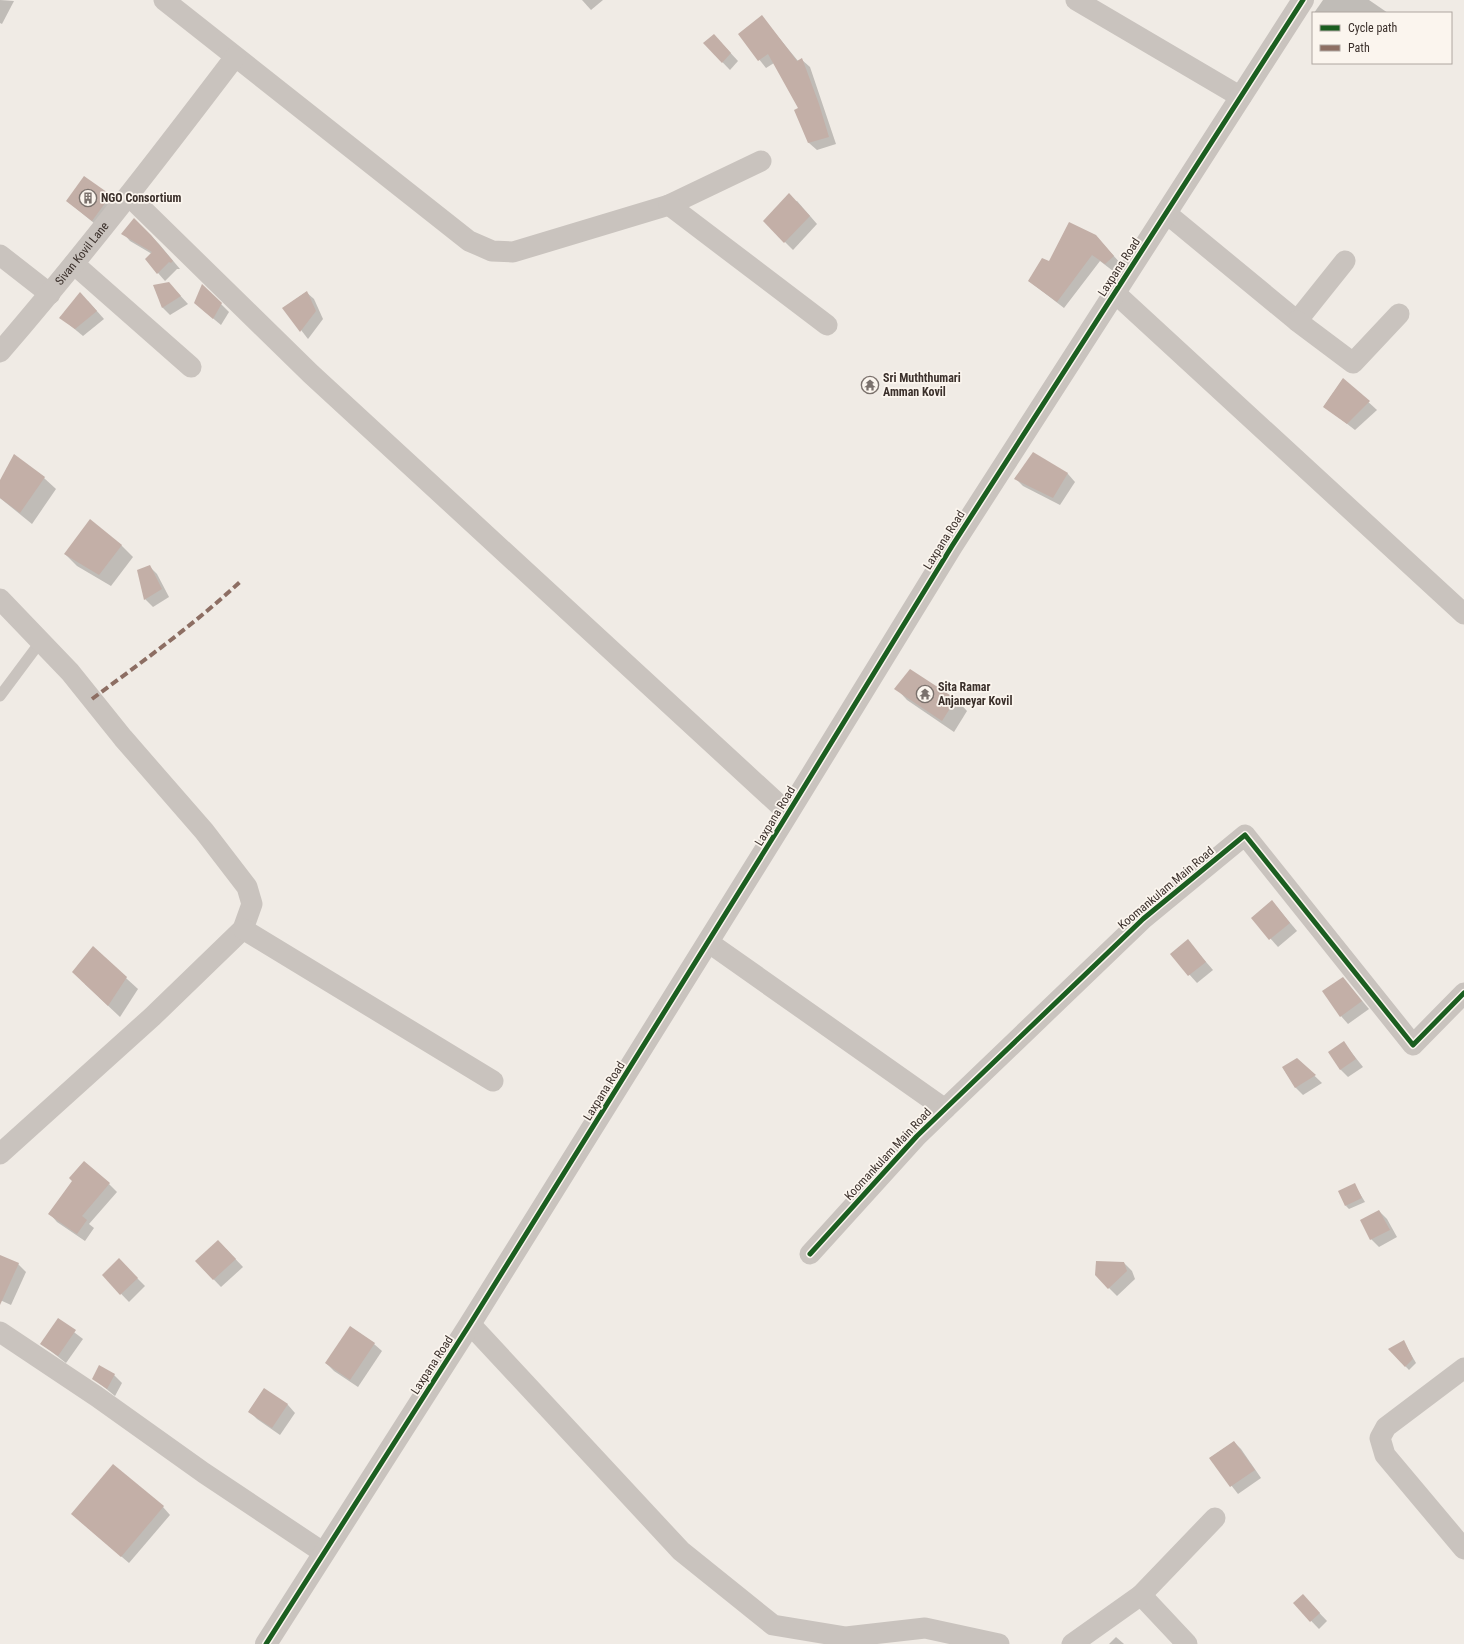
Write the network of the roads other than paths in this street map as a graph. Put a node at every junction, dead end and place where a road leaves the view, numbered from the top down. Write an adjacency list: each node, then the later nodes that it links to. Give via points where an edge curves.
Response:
1 (164, 0): 4 (street)
2 (1076, 0): 5 (street)
3 (1303, 0): 5 (street, Laxpana Road)
4 (235, 57): 7 (street, Sivan Kovil Lane); 8 (street, via 469,241 492,251 513,252)
5 (1241, 97): 9 (street, Laxpana Road)
6 (761, 161): 8 (street)
7 (129, 196): 12 (street, Sivan Kovil Lane); 24 (street, via 311,374)
8 (669, 205): 17 (street)
9 (1166, 213): 13 (street, Laxpana Road); 16 (street)
10 (0, 255): 14 (street)
11 (1345, 261): 16 (street)
12 (74, 264): 14 (street, Sivan Kovil Lane); 19 (street)
13 (1115, 292): 21 (street); 24 (street, Laxpana Road, via 952,546)
14 (50, 294): 18 (street, Sivan Kovil Lane)
15 (1399, 314): 16 (street, via 1353,363)
16 (1297, 321)
17 (826, 325)
18 (0, 352)
19 (191, 367)
20 (0, 599): 22 (street)
21 (1464, 614)
22 (41, 641): 23 (lane); 25 (street, via 204,831 246,888 252,904)
23 (0, 696)
24 (788, 813): 26 (street, Laxpana Road)
25 (243, 929): 28 (street); 30 (street, via 152,1017)
26 (708, 942): 29 (street); 32 (street, Laxpana Road)
27 (1464, 993): 29 (street, Koomankulam Main Road, via 1413,1045 1245,835 1142,919)
28 (493, 1081)
29 (944, 1109): 31 (street, Koomankulam Main Road)
30 (0, 1154)
31 (810, 1254)
32 (470, 1324): 37 (street, Laxpana Road); 40 (street, via 681,1551 773,1625 846,1637 925,1628)
33 (0, 1332): 37 (street)
34 (1464, 1368): 36 (street, via 1386,1427 1380,1438 1385,1455)
35 (1215, 1518): 38 (street)
36 (1464, 1548)
37 (324, 1553): 39 (street, Laxpana Road)
38 (1142, 1595): 41 (street); 42 (street)
39 (266, 1644)
40 (999, 1644)
41 (1072, 1644)
42 (1187, 1644)

